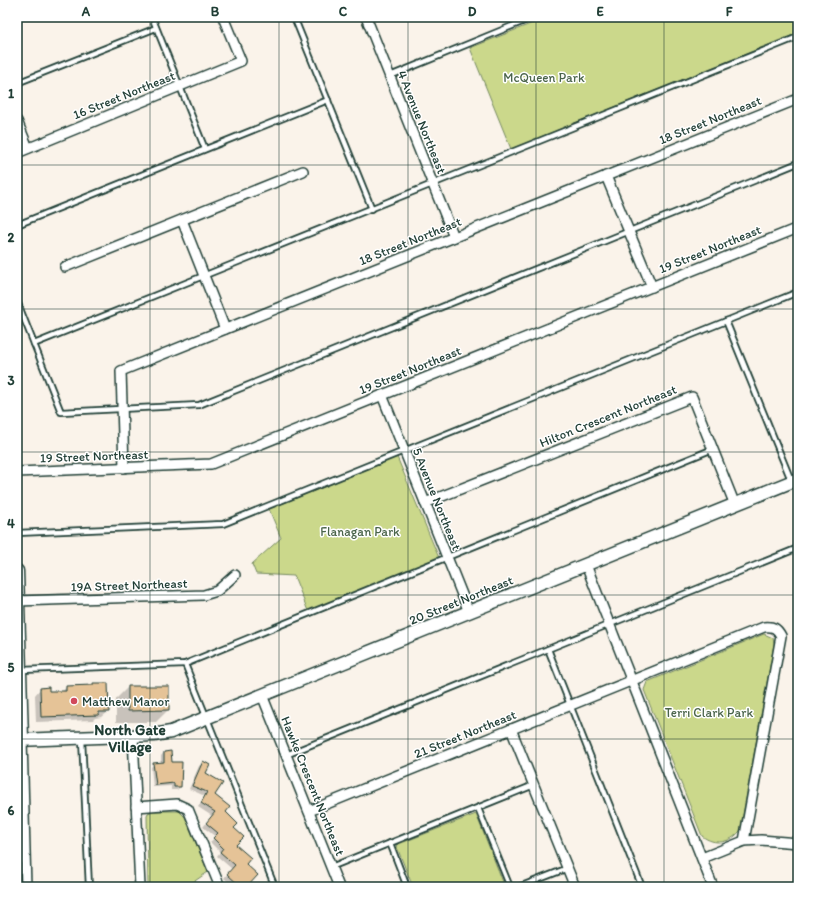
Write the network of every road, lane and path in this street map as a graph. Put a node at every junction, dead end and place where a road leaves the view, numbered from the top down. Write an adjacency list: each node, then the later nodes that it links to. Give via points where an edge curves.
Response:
1 (152, 17): 6 (lane)
2 (223, 17): 10 (street, 16 Street Northeast, via 241,61)
3 (294, 17): 12 (lane)
4 (366, 17): 8 (street, 4 Avenue Northeast)
5 (534, 17): 8 (lane)
6 (156, 28): 9 (lane); 10 (lane)
7 (798, 37): 20 (lane)
8 (390, 76): 20 (street, 4 Avenue Northeast)
9 (17, 83)
10 (180, 86): 14 (street, 16 Street Northeast); 15 (lane)
11 (798, 99): 19 (street, 18 Street Northeast)
12 (328, 100): 15 (lane); 21 (lane)
13 (17, 121): 14 (street)
14 (28, 148): 16 (street, 16 Street Northeast)
15 (205, 149): 23 (lane)
16 (17, 153)
17 (798, 163): 25 (lane)
18 (304, 172): 22 (street)
19 (606, 176): 25 (street); 26 (street, 18 Street Northeast)
20 (433, 184): 21 (lane); 26 (street, 4 Avenue Northeast)
21 (372, 209): 28 (lane)
22 (182, 220): 27 (street); 28 (street)
23 (17, 225)
24 (798, 228): 29 (street, 19 Street Northeast)
25 (629, 231): 29 (street); 36 (lane, via 199,405)
26 (454, 237): 33 (street, 18 Street Northeast)
27 (65, 267)
28 (204, 276): 33 (street); 34 (lane)
29 (652, 287): 35 (street, 19 Street Northeast)
30 (798, 292): 32 (lane)
31 (17, 301): 34 (lane)
32 (726, 321): 38 (lane); 41 (lane)
33 (225, 329): 36 (street, 18 Street Northeast, via 121,371)
34 (34, 344): 36 (lane, via 61,412)
35 (382, 395): 38 (street, 5 Avenue Northeast); 39 (street, 19 Street Northeast, via 211,464)
36 (122, 408): 39 (street, 18 Street Northeast)
37 (713, 449): 42 (street, Hilton Crescent Northeast, via 692,397); 43 (street, Hilton Crescent Northeast); 46 (lane)
38 (404, 451): 42 (street, 5 Avenue Northeast); 44 (lane, via 223,524)
39 (124, 468): 40 (street, 19 Street Northeast)
40 (17, 472)
41 (795, 481): 43 (street, 20 Street Northeast)
42 (425, 503): 46 (street, 5 Avenue Northeast)
43 (735, 504): 47 (street, 20 Street Northeast)
44 (17, 533)
45 (798, 548): 52 (lane)
46 (447, 557): 51 (street, 5 Avenue Northeast); 54 (lane)
47 (586, 565): 51 (street, 20 Street Northeast); 52 (street)
48 (17, 571): 50 (street)
49 (235, 575): 50 (street, 19A Street Northeast, via 217,590 204,595)
50 (17, 601): 55 (street)
51 (469, 612): 57 (street, 20 Street Northeast)
52 (609, 624): 53 (lane); 56 (street)
53 (548, 649): 58 (lane); 65 (lane)
54 (185, 664): 55 (lane); 60 (lane)
55 (18, 670): 59 (street)
56 (632, 681): 58 (street, 21 Street Northeast); 71 (street, 21 Street Northeast, via 764,627 772,626 778,629 781,636 780,646); 74 (street)
57 (262, 695): 60 (street, 20 Street Northeast); 65 (street, Hawke Crescent Northeast)
58 (570, 706): 61 (street, 21 Street Northeast); 87 (lane)
59 (19, 708): 64 (street)
60 (207, 717): 62 (street, 20 Street Northeast, via 171,732); 81 (lane)
61 (511, 729): 66 (street); 70 (street, 21 Street Northeast)
62 (132, 736): 63 (street, 20 Street Northeast); 68 (street)
63 (82, 738): 64 (street, 20 Street Northeast); 78 (lane)
64 (19, 739): 67 (street)
65 (286, 755): 70 (street, Hawke Crescent Northeast)
66 (534, 785): 69 (lane); 76 (street)
67 (20, 803): 77 (street)
68 (136, 807): 79 (street); 80 (street, via 176,804 188,809)
69 (478, 808): 72 (lane); 84 (lane)
70 (309, 811): 75 (street, Hawke Crescent Northeast)
71 (744, 841): 73 (street); 74 (street)
72 (390, 843): 75 (lane); 83 (lane)
73 (798, 843)
74 (702, 858): 88 (street)
75 (331, 867): 82 (street, Hawke Crescent Northeast)
76 (568, 868): 85 (lane); 86 (street)
77 (26, 887)
78 (89, 887)
79 (140, 887)
80 (220, 887)
81 (275, 887)
82 (339, 887)
83 (407, 887)
84 (510, 887)
85 (520, 887)
86 (575, 887)
87 (642, 887)
88 (714, 887)

